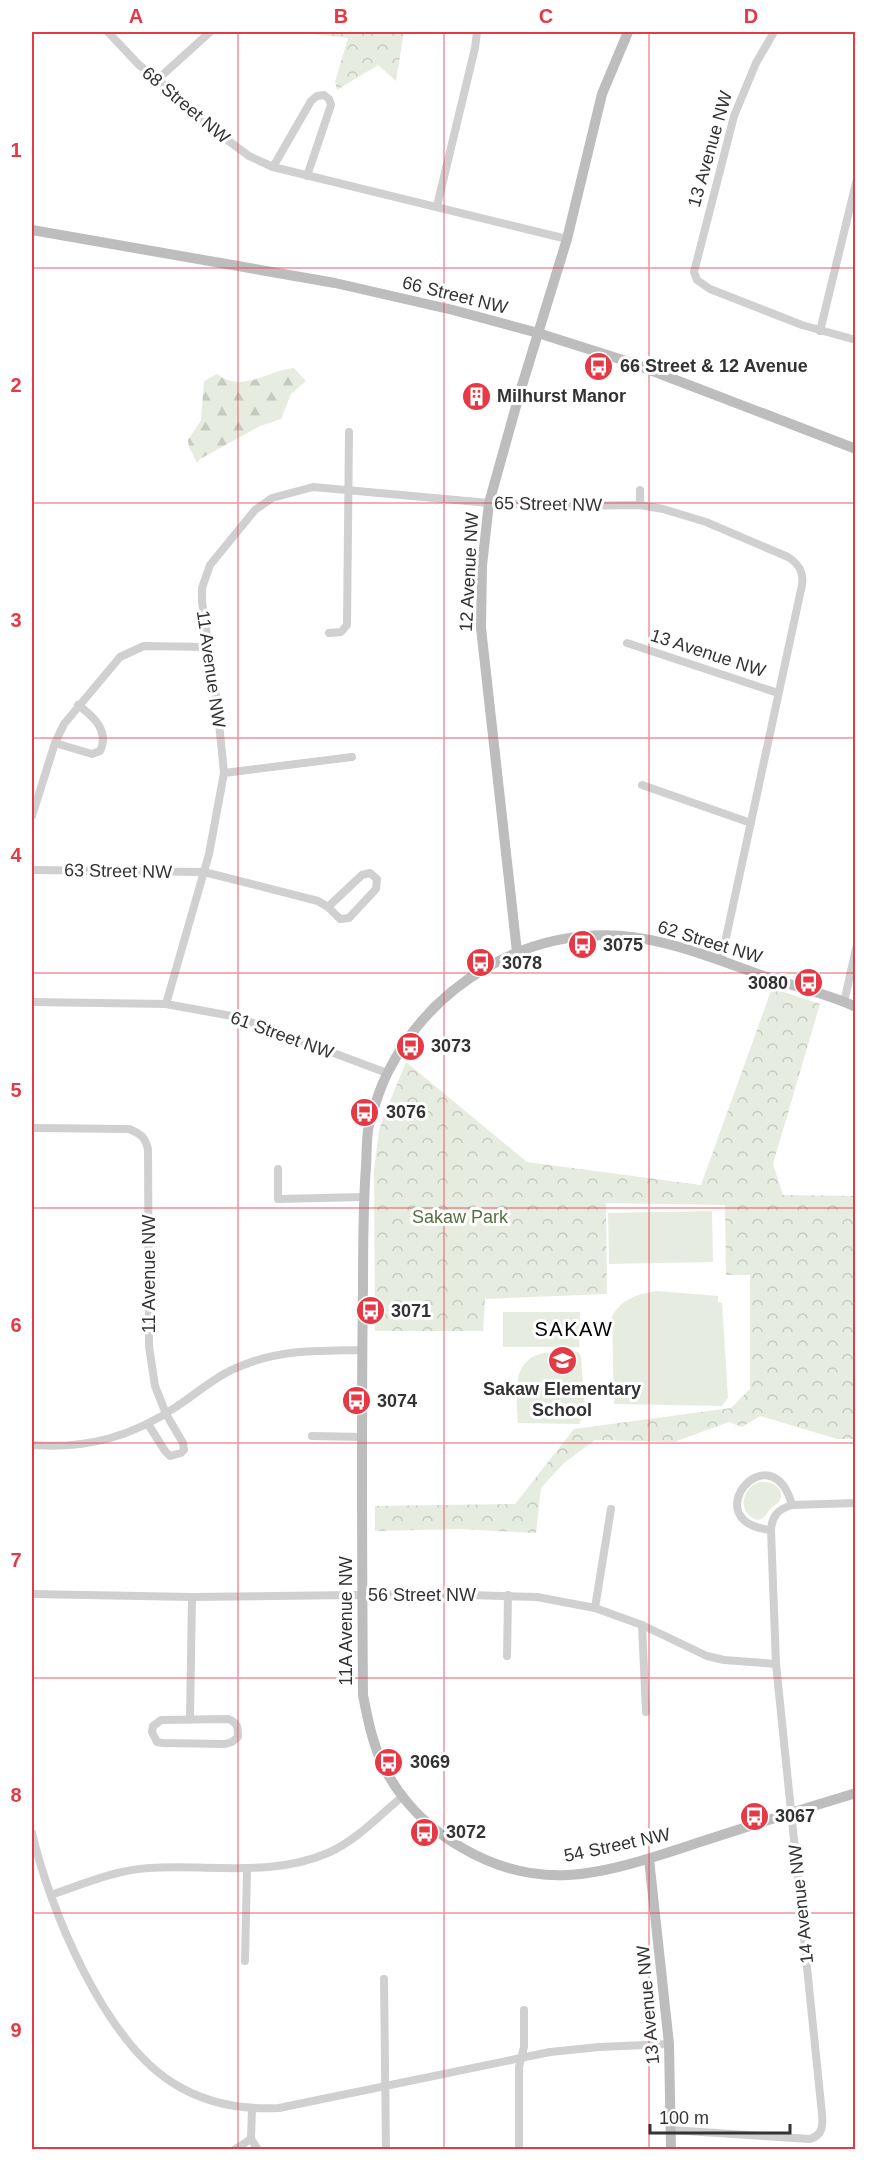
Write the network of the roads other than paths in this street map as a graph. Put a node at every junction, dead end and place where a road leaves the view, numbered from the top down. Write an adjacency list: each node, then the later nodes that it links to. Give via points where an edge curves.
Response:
1 (108, 32): 6 (street, 68 Street NW)
2 (210, 32): 6 (street)
3 (477, 32): 10 (street)
4 (628, 32): 12 (street, 12 Avenue NW, via 602,94)
5 (774, 32): 13 (street, 13 Avenue NW, via 734,116 695,266 697,280 710,289)
6 (158, 79): 7 (street, 68 Street NW, via 227,141)
7 (273, 167): 8 (street, 68 Street NW); 8 (street, via 311,101 324,95 332,105)
8 (307, 176): 10 (street, 68 Street NW)
9 (855, 183): 13 (street)
10 (437, 206): 12 (street, 68 Street NW)
11 (32, 230): 14 (street, 66 Street NW, via 335,283)
12 (567, 239): 14 (street, 12 Avenue NW)
13 (820, 331): 15 (street)
14 (538, 333): 17 (street, 66 Street NW, via 639,366); 20 (street, 12 Avenue NW)
15 (855, 340)
16 (349, 432): 18 (street)
17 (855, 449)
18 (349, 490): 20 (street, 65 Street NW); 22 (street, 65 Street NW, via 299,490 272,498); 24 (street, via 347,625 341,632)
19 (640, 490): 21 (street)
20 (489, 503): 21 (street, 65 Street NW); 39 (street, 12 Avenue NW, via 481,628)
21 (640, 504): 23 (street, 65 Street NW, via 706,522 789,557)
22 (255, 510): 26 (street, 11 Avenue NW, via 210,565 202,602)
23 (801, 569): 27 (street, 13 Avenue NW, via 802,585)
24 (329, 633)
25 (627, 643): 27 (street, 13 Avenue NW)
26 (209, 647): 28 (street, via 144,646 120,657); 31 (street, 11 Avenue NW)
27 (778, 693): 34 (street, 13 Avenue NW)
28 (78, 705): 29 (street); 29 (street, via 98,723 103,740 100,751 92,754)
29 (55, 743): 33 (street)
30 (351, 757): 31 (street)
31 (224, 773): 36 (street, 11 Avenue NW)
32 (642, 785): 34 (street)
33 (32, 816)
34 (751, 823): 40 (street, 13 Avenue NW)
35 (32, 870): 36 (street, 63 Street NW)
36 (204, 872): 37 (street, via 318,901); 43 (street, 11 Avenue NW)
37 (328, 907): 37 (street, via 337,918 349,918 376,889 377,879 370,873 362,875)
38 (855, 949): 42 (street)
39 (517, 952): 40 (street, 62 Street NW, via 552,940 604,936 673,945); 45 (street, 62 Street NW, via 445,996 408,1038)
40 (721, 961): 42 (street, 62 Street NW)
41 (32, 1002): 43 (street, 61 Street NW)
42 (844, 1002): 44 (street, 62 Street NW)
43 (166, 1004): 45 (street, 61 Street NW, via 237,1017)
44 (855, 1007)
45 (387, 1073): 48 (street, 11A Avenue NW, via 368,1128)
46 (32, 1128): 50 (street, 11 Avenue NW, via 129,1129 146,1140 149,1346 155,1386)
47 (278, 1169): 48 (street, via 278,1199)
48 (364, 1197): 49 (street, 11A Avenue NW)
49 (362, 1350): 50 (street, via 294,1351 256,1360 233,1369); 53 (street, 11A Avenue NW)
50 (166, 1414): 51 (street); 51 (street, 11 Avenue NW, via 183,1443 181,1453 170,1456)
51 (148, 1424): 54 (street, via 94,1443)
52 (312, 1436): 53 (street)
53 (363, 1437): 60 (street, 11A Avenue NW)
54 (32, 1445)
55 (855, 1503): 56 (street)
56 (792, 1505): 58 (street, via 778,1511); 58 (street, via 783,1484 771,1476 753,1478 741,1489 737,1507 740,1516 755,1527)
57 (611, 1509): 63 (street)
58 (771, 1525): 66 (street, 14 Avenue NW)
59 (32, 1594): 62 (street, 56 Street NW)
60 (363, 1595): 61 (street, 56 Street NW); 62 (street, 56 Street NW); 70 (street, 11A Avenue NW, via 363,1695 371,1733 385,1770)
61 (508, 1595): 63 (street, 56 Street NW); 65 (street)
62 (192, 1597): 68 (street)
63 (596, 1608): 64 (street, 56 Street NW)
64 (642, 1625): 66 (street, 56 Street NW, via 707,1656); 67 (street)
65 (507, 1656)
66 (776, 1664): 71 (street, 14 Avenue NW)
67 (646, 1712)
68 (190, 1719): 68 (street, via 161,1720 153,1726 153,1737 163,1743 225,1744 238,1737 238,1726 228,1719)
69 (855, 1793): 71 (street, 54 Street NW)
70 (403, 1796): 73 (street, 54 Street NW, via 460,1848 521,1871 568,1875); 74 (street, via 349,1842 330,1852 308,1860)
71 (791, 1812): 73 (street, 54 Street NW); 83 (street, 14 Avenue NW, via 822,2114 820,2134 804,2139)
72 (32, 1833): 75 (street)
73 (649, 1859): 79 (street, 13 Avenue NW)
74 (247, 1870): 75 (street, via 136,1869); 76 (street)
75 (51, 1895): 82 (street, via 90,1983 137,2052 186,2091 211,2102)
76 (245, 1961)
77 (384, 1980): 81 (street)
78 (524, 2010): 80 (street)
79 (669, 2044): 80 (street, via 580,2048); 83 (street, 13 Avenue NW)
80 (521, 2057): 81 (street); 88 (street)
81 (385, 2086): 82 (street, via 279,2108); 87 (street)
82 (252, 2108): 84 (street)
83 (670, 2130): 89 (street, 13 Avenue NW)
84 (251, 2139): 85 (street); 86 (street)
85 (234, 2150)
86 (258, 2150)
87 (386, 2150)
88 (519, 2150)
89 (670, 2150)

